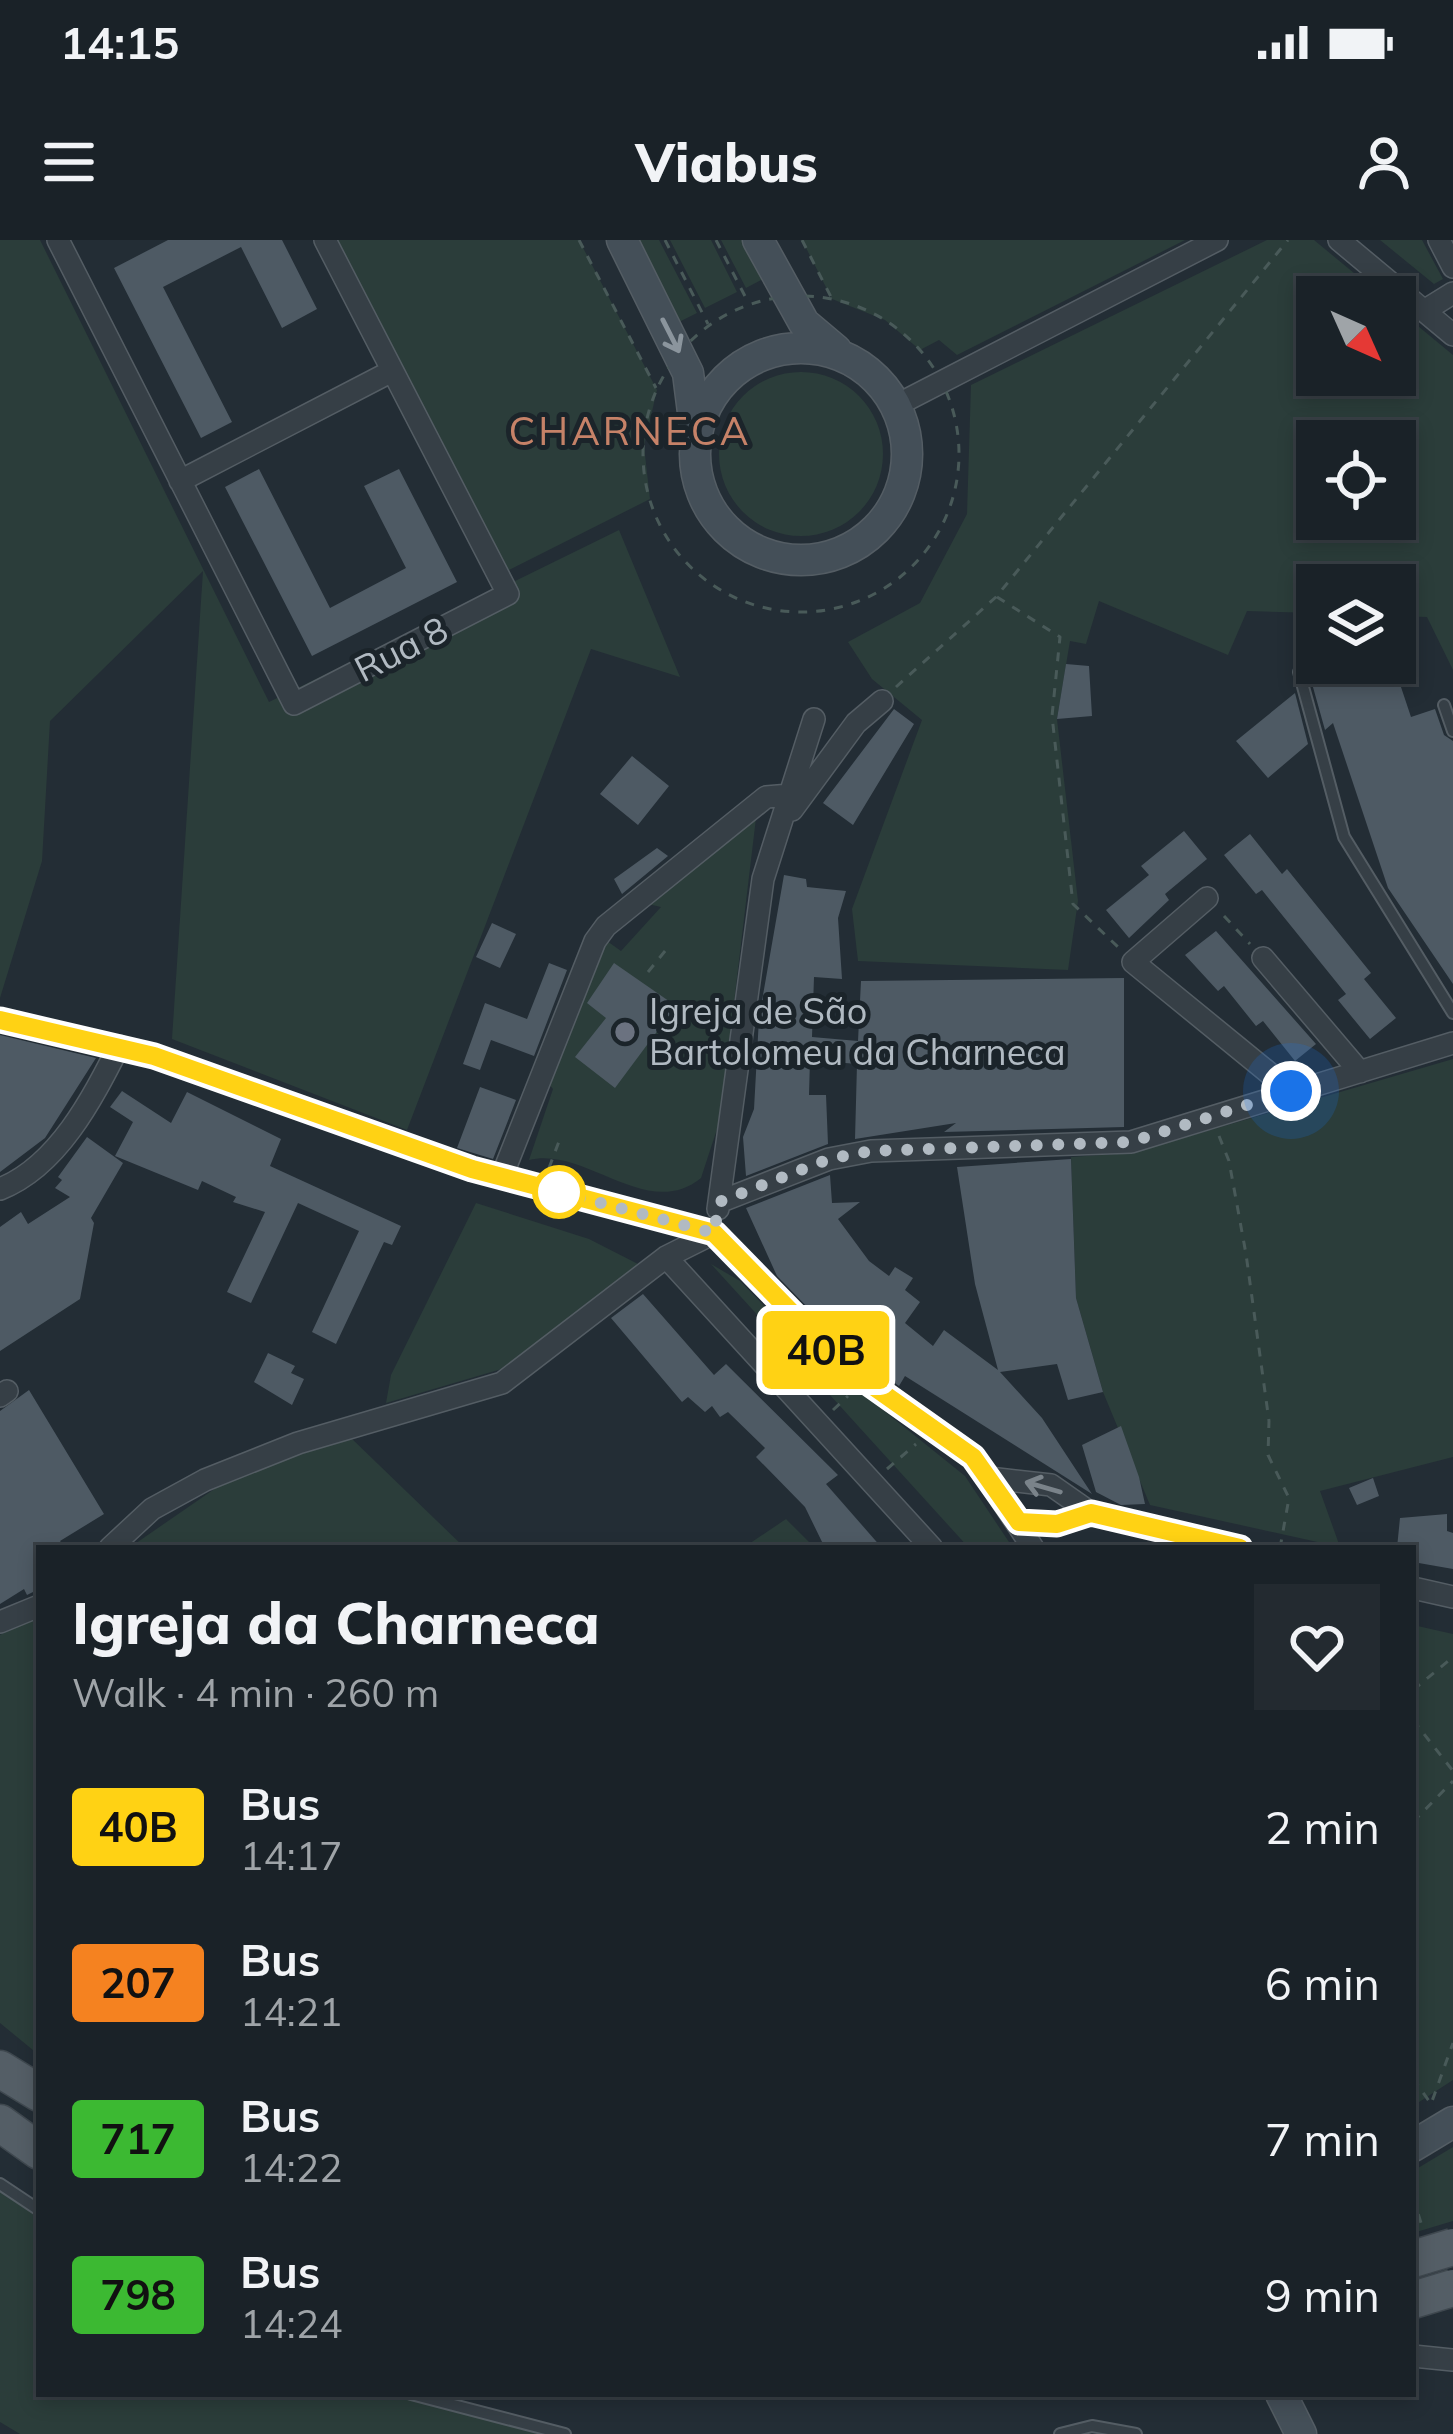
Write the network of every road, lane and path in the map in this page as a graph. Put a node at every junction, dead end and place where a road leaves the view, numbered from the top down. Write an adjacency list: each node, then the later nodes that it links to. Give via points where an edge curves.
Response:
1 (325, 240): 23 (street)
2 (579, 240): 25 (path)
3 (622, 240): 21 (main road, one-way to 21)
4 (665, 240): 19 (path)
5 (716, 240): 17 (path)
6 (758, 240): 15 (main road)
7 (802, 240): 16 (path)
8 (1217, 240): 24 (street)
9 (1288, 240): 29 (path)
10 (1339, 240): 18 (street)
11 (1439, 240): 13 (street)
12 (66, 243): 28 (street)
13 (1453, 267)
14 (1453, 293): 18 (street)
15 (788, 297): 16 (path); 17 (path); 22 (main road, via 804,323)
16 (832, 299): 24 (path, via 904,334)
17 (749, 305): 19 (path)
18 (1424, 311): 20 (street)
19 (709, 326): 21 (path)
20 (1453, 335)
21 (680, 353): 25 (path); 27 (main road)
22 (845, 357): 26 (main road, via 871,374); 27 (main road, via 801,348 757,357 712,396)
23 (392, 371): 28 (street); 28 (street, Rua 8, via 508,594 294,704)
24 (942, 382): 25 (path, via 959,456 943,523 892,582 817,611 772,609 729,595 677,551 653,508 644,469); 26 (street)
25 (657, 390)
26 (895, 406): 27 (main road, via 907,454 897,499 870,535 815,559 770,556 730,534 698,484)
27 (696, 439)
28 (180, 481)
29 (996, 596): 31 (path); 40 (path, via 1060,638 1052,716 1073,904)
30 (1302, 684): 42 (lane, via 1344,837)
31 (882, 701): 36 (street)
32 (1444, 705): 34 (lane)
33 (814, 719): 35 (street)
34 (1453, 731)
35 (790, 795): 36 (street); 50 (street, via 766,797 606,926)
36 (776, 829): 53 (street)
37 (1207, 898): 39 (path); 40 (street)
38 (670, 945): 41 (path)
39 (1263, 958): 46 (street)
40 (1133, 962): 47 (street)
41 (648, 972)
42 (1453, 1013)
43 (0, 1020): 45 (street)
44 (1453, 1043): 46 (street)
45 (119, 1046): 50 (street); 52 (street, via 88,1106 49,1154)
46 (1360, 1072): 47 (street)
47 (1291, 1091): 48 (street)
48 (1212, 1118): 53 (street, via 1131,1142 871,1151); 67 (path, via 1229,1161 1246,1254 1268,1455 1288,1498)
49 (560, 1136): 51 (path)
50 (502, 1176): 51 (street)
51 (542, 1187): 54 (street)
52 (0, 1189)
53 (719, 1202): 54 (street)
54 (714, 1233): 55 (street); 56 (street, via 792,1319)
55 (666, 1257): 57 (street); 63 (street, via 502,1384 298,1443 205,1480 152,1509)
56 (863, 1379): 57 (path); 58 (street)
57 (819, 1424): 60 (street)
58 (932, 1428): 59 (street); 60 (path)
59 (989, 1478): 61 (street, one-way to 59, via 1052,1485); 62 (street)
60 (872, 1482): 64 (street)
61 (1091, 1513): 62 (street, via 1057,1524); 66 (street)
62 (1019, 1522): 65 (street)
63 (113, 1545)
64 (929, 1545)
65 (1031, 1545)
66 (1226, 1545)
67 (1280, 1545)
68 (1416, 1589): 69 (street)
69 (1453, 1597)
70 (36, 1607): 71 (street)
71 (0, 1622)
72 (1453, 1657): 73 (path)
73 (1416, 1688)
74 (1416, 1724): 75 (path)
75 (1453, 1771)
76 (1453, 1781): 77 (path)
77 (1416, 1819)
78 (1453, 2043): 80 (path, via 1431,2104)
79 (0, 2069): 81 (main road)
80 (1416, 2082)
81 (36, 2091)
82 (1453, 2122): 84 (main road)
83 (0, 2123): 85 (main road)
84 (1416, 2144)
85 (36, 2149)
86 (0, 2184): 87 (lane)
87 (36, 2208)
88 (1453, 2246): 89 (main road, bridge)
89 (1416, 2258)
90 (1453, 2288): 91 (main road, bridge)
91 (1416, 2299)
92 (1416, 2356): 93 (street)
93 (1453, 2360)
94 (423, 2397): 96 (lane)
95 (1282, 2397): 99 (main road)
96 (565, 2434)
97 (1060, 2434): 98 (lane, via 1093,2426)
98 (1136, 2434)
99 (1300, 2434)

